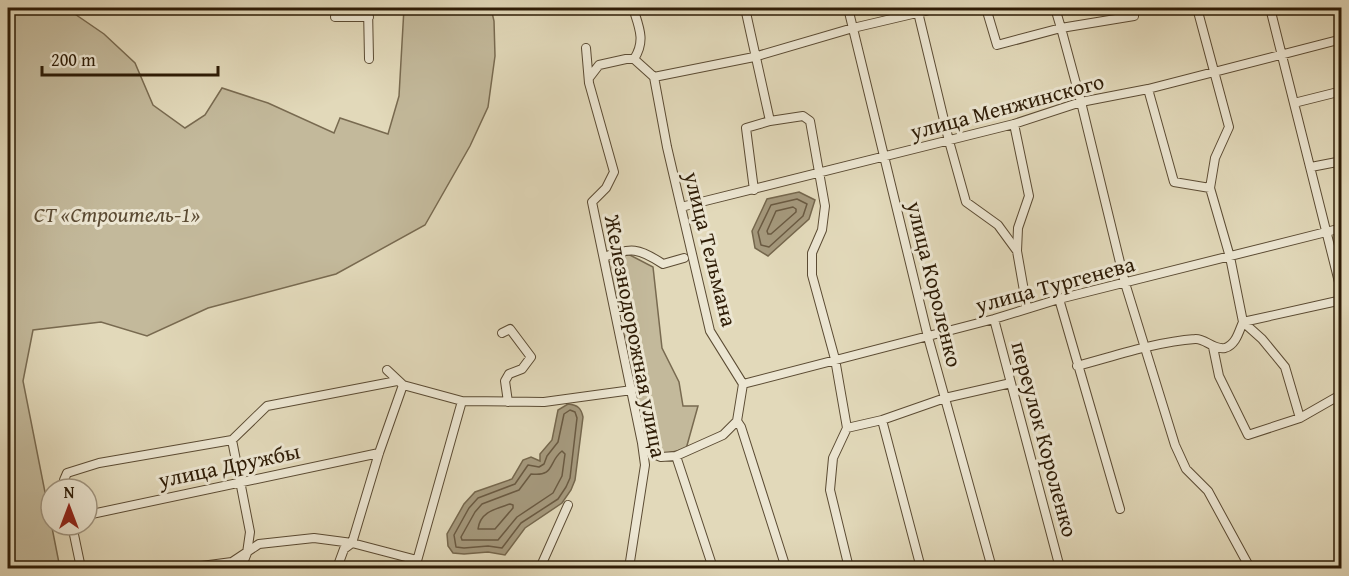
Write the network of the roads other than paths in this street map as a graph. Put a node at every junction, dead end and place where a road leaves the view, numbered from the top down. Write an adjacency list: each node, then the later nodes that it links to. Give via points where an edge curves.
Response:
1 (633, 8): 20 (street, via 642,39)
2 (745, 8): 18 (street)
3 (848, 8): 13 (street, улица Короленко)
4 (938, 8): 10 (street)
5 (986, 8): 14 (street, via 997,45)
6 (1055, 8): 14 (street)
7 (1132, 8): 14 (street, via 1134,16)
8 (1197, 8): 21 (street)
9 (1270, 8): 17 (street)
10 (918, 10): 13 (street); 30 (street)
11 (369, 12): 12 (street); 19 (street)
12 (335, 17)
13 (853, 28): 18 (street); 31 (street, улица Короленко)
14 (1061, 28): 26 (street)
15 (1341, 39): 17 (street, улица Менжинского)
16 (586, 48): 23 (street, Железнодорожная улица)
17 (1281, 55): 21 (street, улица Менжинского); 27 (street)
18 (754, 57): 22 (street); 28 (street)
19 (369, 59)
20 (634, 59): 22 (street); 23 (street, via 599,64)
21 (1215, 72): 24 (street, улица Менжинского); 35 (street, via 1229,127 1215,158)
22 (654, 77): 37 (street, улица Тельмана)
23 (589, 78): 41 (street, Железнодорожная улица, via 614,172 606,188 592,202)
24 (1148, 89): 26 (street, улица Менжинского); 35 (street, via 1174,182)
25 (1341, 91): 27 (street)
26 (1081, 102): 29 (street, улица Менжинского); 45 (street)
27 (1294, 103): 33 (street)
28 (770, 121): 34 (street, via 803,116 810,120); 36 (street, via 746,128)
29 (1014, 124): 30 (street, улица Менжинского); 40 (street, via 1029,196 1018,228)
30 (948, 141): 31 (street, улица Менжинского); 40 (street, via 966,202 998,225)
31 (884, 158): 34 (street, улица Менжинского); 53 (street, улица Короленко)
32 (1341, 161): 33 (street)
33 (1311, 167): 39 (street)
34 (820, 174): 36 (street, улица Менжинского); 56 (street, via 825,206 822,230 812,253 812,275)
35 (1210, 188): 42 (street)
36 (754, 190): 37 (street, улица Менжинского)
37 (681, 207): 61 (street, улица Тельмана, via 710,331)
38 (1341, 228): 39 (street, улица Тургенева)
39 (1326, 232): 42 (street, улица Тургенева); 44 (street)
40 (1017, 251): 49 (street)
41 (604, 257): 43 (street, via 624,249 643,251 663,264); 62 (street, Железнодорожная улица)
42 (1230, 257): 45 (street, улица Тургенева); 51 (street)
43 (684, 258)
44 (1339, 277): 46 (street)
45 (1125, 283): 47 (street, улица Тургенева); 55 (street)
46 (1341, 294)
47 (1059, 299): 49 (street, улица Тургенева); 57 (street)
48 (1341, 300): 51 (street)
49 (1027, 308): 50 (street, улица Тургенева)
50 (994, 319): 53 (street, улица Тургенева); 60 (street, переулок Короленко)
51 (1243, 322): 54 (street, via 1233,344); 67 (street, via 1285,367)
52 (502, 333): 66 (street, via 510,329 531,357 505,381)
53 (928, 337): 56 (street, улица Тургенева); 64 (street, улица Короленко)
54 (1213, 347): 55 (street, via 1198,338); 67 (street, via 1219,376 1248,435)
55 (1144, 348): 57 (street); 96 (street, via 1186,469 1208,491)
56 (835, 359): 61 (street, улица Тургенева); 70 (street)
57 (1077, 366): 78 (street)
58 (387, 370): 59 (street)
59 (400, 383): 65 (street); 71 (street, via 267,406); 73 (street)
60 (1011, 383): 64 (street); 95 (street, переулок Короленко)
61 (743, 384): 69 (street)
62 (632, 390): 66 (street, via 544,402); 72 (street, Железнодорожная улица)
63 (1341, 394): 67 (street)
64 (945, 398): 68 (street); 94 (street, улица Короленко)
65 (462, 401): 66 (street); 83 (street)
66 (508, 402)
67 (1300, 418)
68 (882, 420): 70 (street); 93 (street)
69 (736, 421): 74 (street, Железнодорожная улица, via 723,435); 91 (street)
70 (847, 428): 92 (street, via 833,458 830,490)
71 (232, 440): 75 (street, via 99,463 67,473); 76 (street)
72 (642, 443): 74 (street, via 661,457); 89 (street, Железнодорожная улица, via 645,465)
73 (380, 453): 76 (street, улица Дружбы); 81 (street)
74 (676, 456): 90 (street, Железнодорожная улица)
75 (65, 477)
76 (240, 481): 79 (street, улица Дружбы); 82 (street, via 250,532)
77 (568, 505): 88 (street)
78 (1120, 508)
79 (99, 512)
80 (75, 537): 84 (street)
81 (352, 543): 82 (street, via 314,538 259,544); 83 (street); 87 (street, via 344,549)
82 (247, 553): 85 (street, via 232,562); 86 (street)
83 (416, 564)
84 (81, 568)
85 (186, 568)
86 (241, 568)
87 (337, 568)
88 (540, 568)
89 (629, 568)
90 (713, 568)
91 (786, 568)
92 (849, 568)
93 (921, 568)
94 (992, 568)
95 (1060, 568)
96 (1250, 568)

